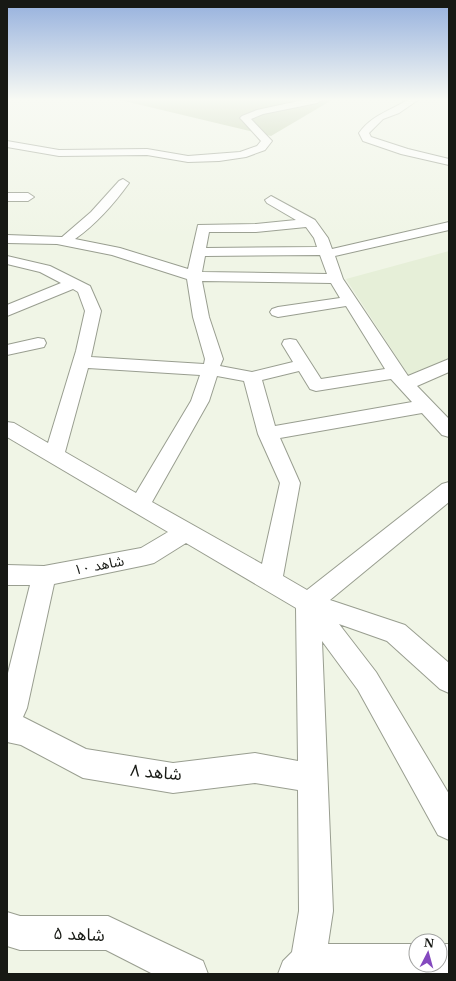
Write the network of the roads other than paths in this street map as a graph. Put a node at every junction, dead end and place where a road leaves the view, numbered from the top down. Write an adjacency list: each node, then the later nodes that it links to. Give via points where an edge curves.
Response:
1 (17, 146): 2 (street, via 59,153 147,152 188,159 242,155)
2 (263, 146)
3 (387, 146): 4 (street)
4 (449, 162)
5 (123, 183): 12 (street, via 102,211)
6 (7, 197): 7 (street)
7 (28, 197)
8 (271, 200): 9 (street)
9 (310, 223): 13 (street, via 256,228 204,228); 14 (street, via 321,238)
10 (449, 226): 14 (street)
11 (7, 238): 12 (street)
12 (65, 241): 17 (street, via 115,252)
13 (199, 252): 14 (street); 17 (street)
14 (326, 252): 18 (street)
15 (14, 262): 16 (street); 19 (street, via 45,269)
16 (7, 275)
17 (194, 276): 18 (street); 29 (street, via 201,317 214,359)
18 (336, 279): 20 (street)
19 (74, 283): 21 (street); 26 (street, via 85,289 93,311)
20 (349, 301): 22 (street); 31 (street)
21 (7, 311)
22 (278, 312)
23 (38, 343): 25 (street)
24 (290, 344): 28 (street)
25 (7, 350)
26 (81, 362): 29 (street); 36 (street)
27 (449, 364): 31 (street, via 436,372)
28 (303, 365): 30 (street); 31 (street, via 316,385)
29 (210, 370): 30 (street); 38 (street, via 200,401)
30 (252, 377): 35 (street)
31 (400, 379): 32 (street)
32 (426, 406): 34 (street); 35 (street)
33 (7, 428): 36 (street)
34 (449, 430)
35 (268, 434): 42 (street, via 290,483)
36 (54, 455): 38 (street)
37 (449, 490): 43 (street)
38 (139, 506): 39 (street)
39 (185, 534): 41 (street, شاهد ۱۰, via 146,556); 42 (street)
40 (7, 575): 41 (street, شاهد ۱۰)
41 (44, 576): 45 (street)
42 (270, 580): 43 (street)
43 (308, 604): 44 (street, via 396,633); 46 (street); 47 (street, via 367,681)
44 (449, 680)
45 (10, 718): 46 (street, شاهد ۸, via 25,732 83,763 173,778 255,768)
46 (312, 778): 50 (street, via 316,911)
47 (449, 824)
48 (7, 929): 51 (street, شاهد ۵, via 20,933 108,933)
49 (408, 962): 50 (street)
50 (302, 967)
51 (190, 974)

